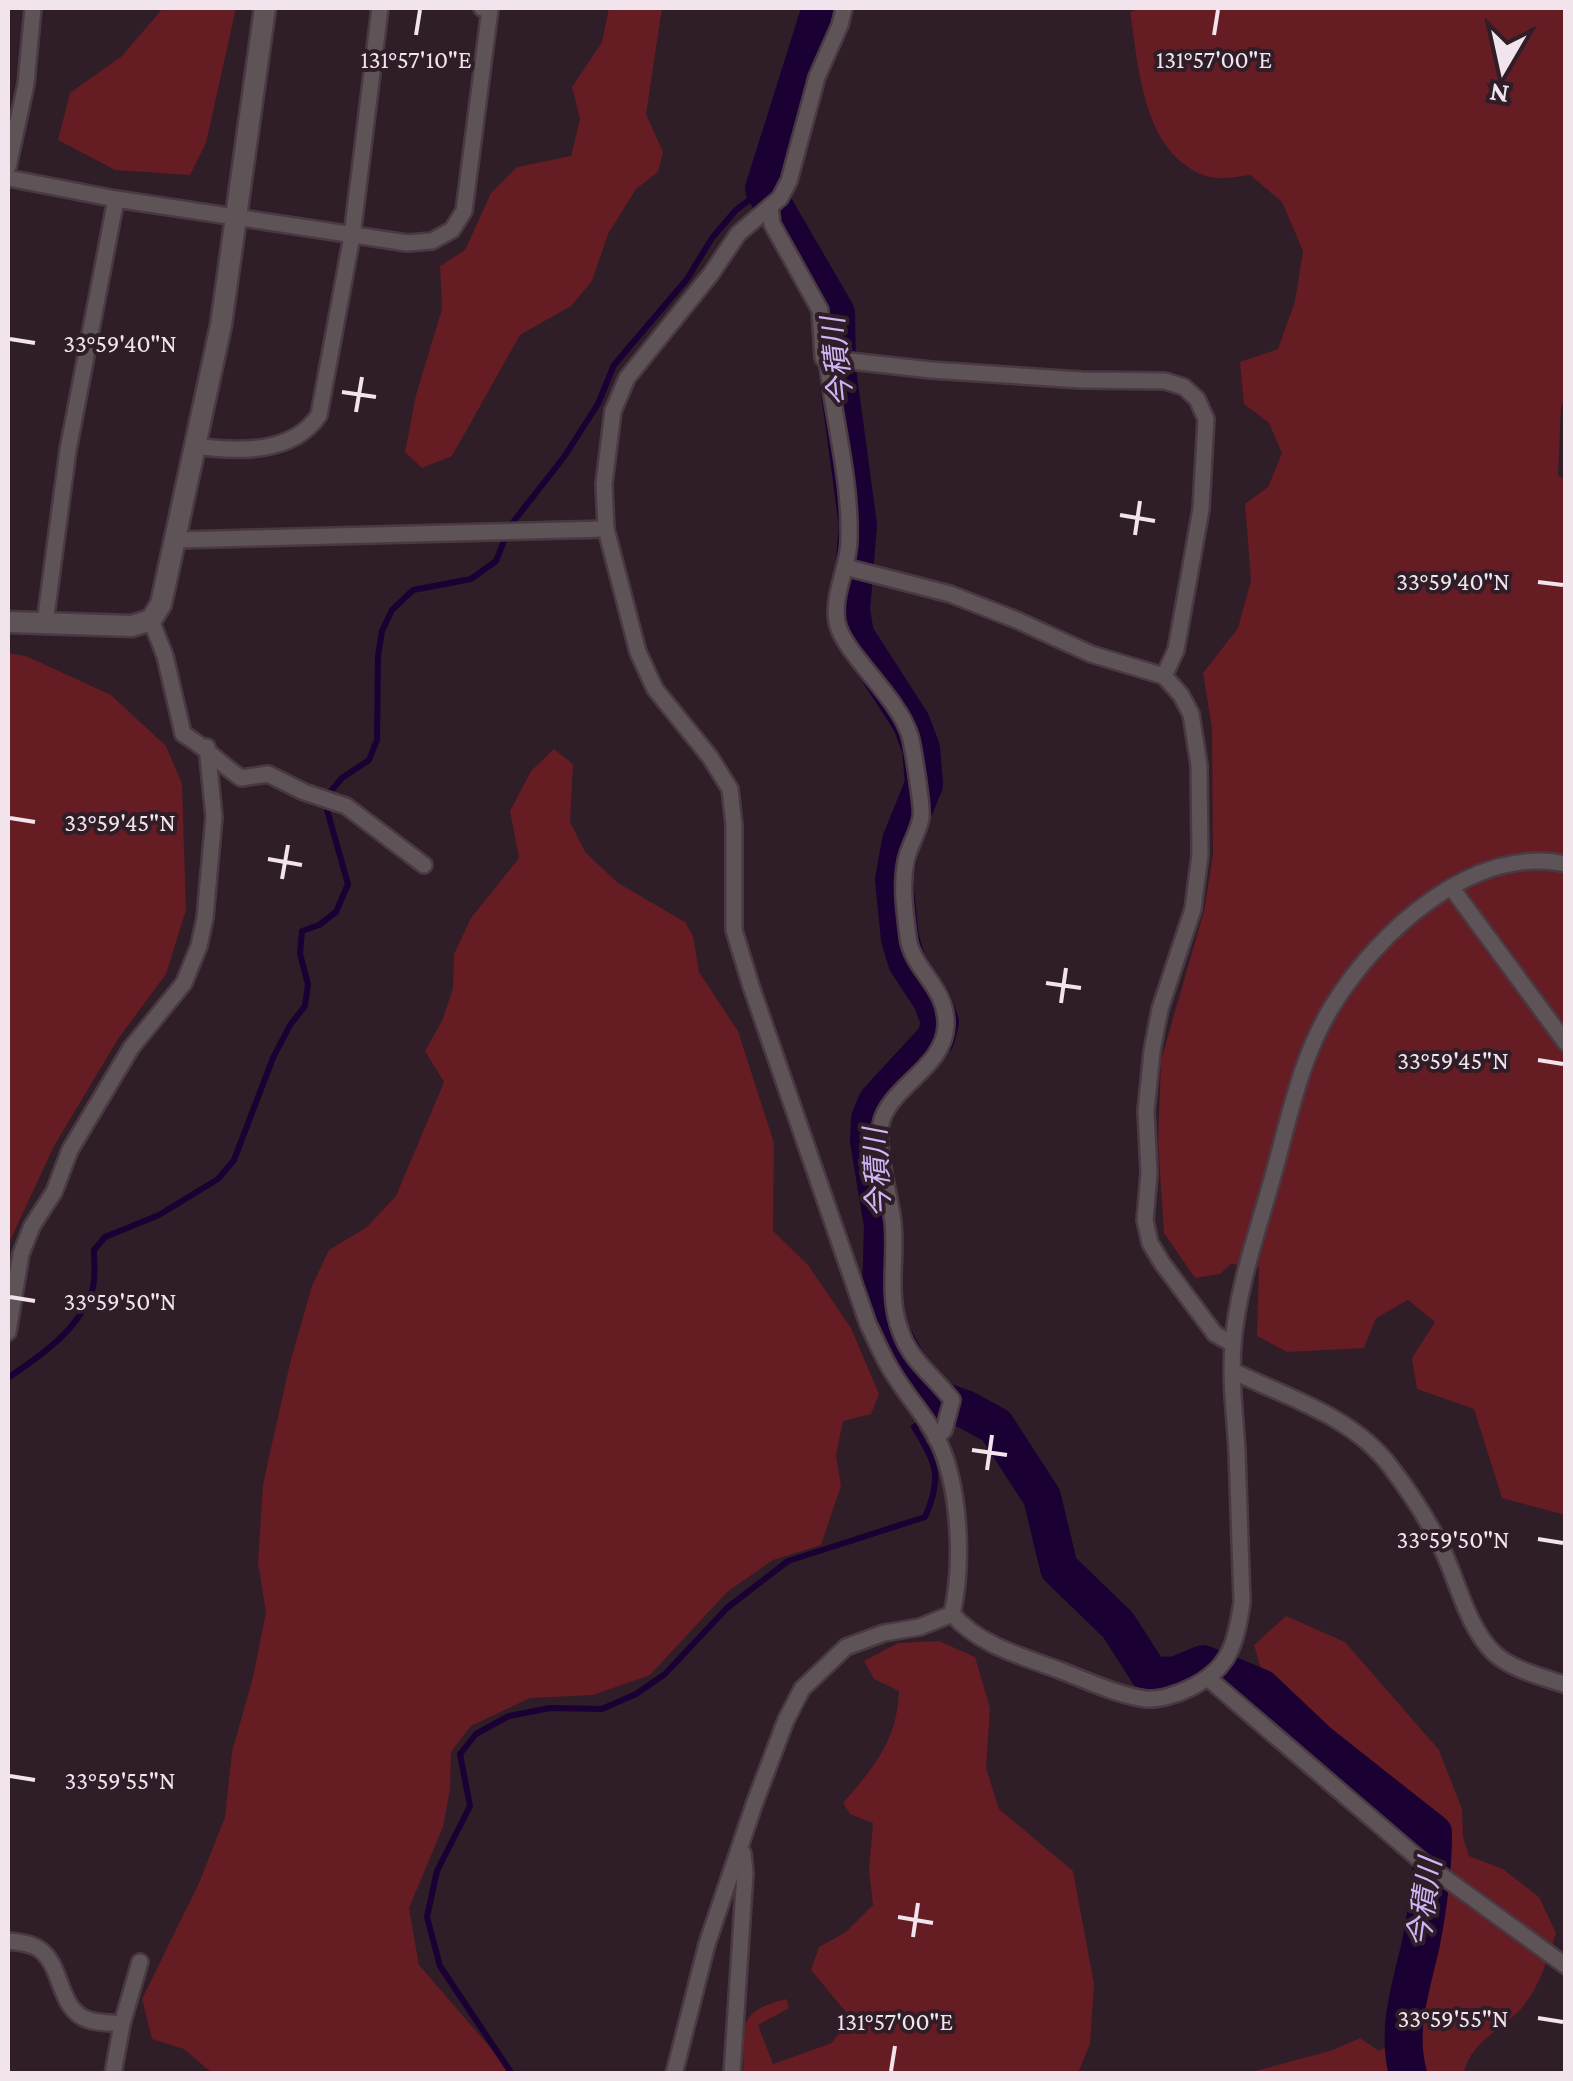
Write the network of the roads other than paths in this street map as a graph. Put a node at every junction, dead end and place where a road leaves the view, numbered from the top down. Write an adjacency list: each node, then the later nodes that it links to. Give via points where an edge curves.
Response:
1 (33, 8): 6 (street)
2 (265, 8): 10 (street)
3 (380, 8): 11 (street)
4 (482, 8): 11 (street, via 490,9 464,212 452,230 432,241)
5 (844, 8): 9 (street, via 789,181)
6 (8, 168)
7 (8, 178): 8 (street)
8 (116, 199): 10 (street); 19 (street, via 68,450)
9 (770, 207): 12 (street, via 772,224 820,310); 14 (street, via 738,234 627,378 614,412 604,484)
10 (238, 218): 11 (street); 13 (street)
11 (352, 236): 13 (street, via 318,416 307,432 283,444)
12 (827, 359): 16 (street, via 848,514); 20 (street, via 968,373 1165,380 1197,399 1206,419 1201,509 1176,650)
13 (196, 446): 15 (street)
14 (606, 529): 15 (street); 29 (street, via 638,652 655,689 730,789 734,930 751,986 868,1324)
15 (176, 540): 17 (street, via 162,604)
16 (845, 568): 20 (street, via 950,594 1091,654); 29 (street, via 837,624 910,734 922,804 903,890 909,944 942,996 946,1016 941,1048 881,1121 894,1312 918,1363 952,1400)
17 (151, 620): 19 (street, via 132,626); 21 (street, via 184,734)
18 (8, 622): 19 (street)
19 (45, 623)
20 (1164, 676): 27 (street, via 1191,714 1202,824 1193,910 1152,1050 1145,1220 1162,1263 1215,1334)
21 (207, 747): 23 (street, via 241,778 268,774 346,806); 26 (street, via 214,817 198,946 184,983 131,1048 32,1226)
22 (1566, 864): 24 (street, via 1499,866)
23 (424, 865)
24 (1451, 887): 25 (street); 27 (street, via 1377,946 1332,1006 1301,1076)
25 (1566, 1043)
26 (8, 1332)
27 (1233, 1344): 28 (street)
28 (1232, 1371): 31 (street, via 1242,1602 1237,1634); 32 (street, via 1345,1424 1376,1450 1442,1549 1486,1644 1499,1657)
29 (936, 1438): 30 (street, via 953,1494 960,1581)
30 (952, 1614): 31 (street, via 968,1632 1005,1650 1149,1700); 33 (street, via 846,1648 802,1689)
31 (1209, 1679): 36 (street, via 1419,1859)
32 (1566, 1685)
33 (742, 1845): 39 (street, via 707,1944); 40 (street)
34 (8, 1941): 37 (street, via 40,1949 75,2012)
35 (140, 1962): 37 (street)
36 (1566, 1966)
37 (122, 2024): 38 (street)
38 (113, 2074)
39 (674, 2074)
40 (732, 2074)

